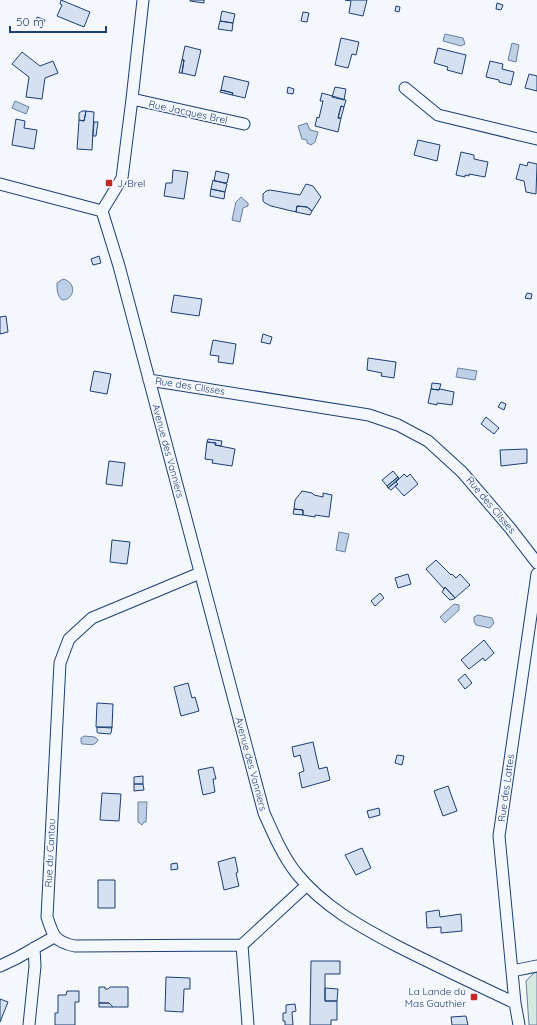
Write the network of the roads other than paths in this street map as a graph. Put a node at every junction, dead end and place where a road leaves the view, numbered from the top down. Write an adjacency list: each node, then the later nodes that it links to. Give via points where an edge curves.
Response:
1 (143, 0): 3 (street)
2 (406, 88): 5 (street, via 438,115)
3 (132, 99): 4 (street, Rue Jacques Brel); 7 (street, via 122,178)
4 (244, 124)
5 (537, 139)
6 (0, 184): 7 (street)
7 (102, 211): 8 (street, Rue des Clisses)
8 (149, 380): 9 (street, Rue des Clisses, via 369,415 398,425 428,441 462,472); 10 (street, Avenue des Vanniers)
9 (537, 563)
10 (200, 573): 12 (street, Avenue des Vanniers, via 264,813 296,874); 13 (street, Rue du Cantou, via 92,618 69,639 60,664 46,917)
11 (537, 574): 18 (street, Rue des Lattes, via 499,836)
12 (307, 885): 14 (street); 19 (street, Avenue des Vanniers, via 322,901 355,924)
13 (54, 937): 14 (street, via 64,944 75,946); 15 (street)
14 (242, 945): 21 (street)
15 (34, 948): 16 (street); 20 (street)
16 (0, 966)
17 (537, 966): 18 (street)
18 (512, 971): 19 (street, Rue des Lattes)
19 (515, 1003): 22 (street)
20 (30, 1025)
21 (248, 1025)
22 (519, 1025)

